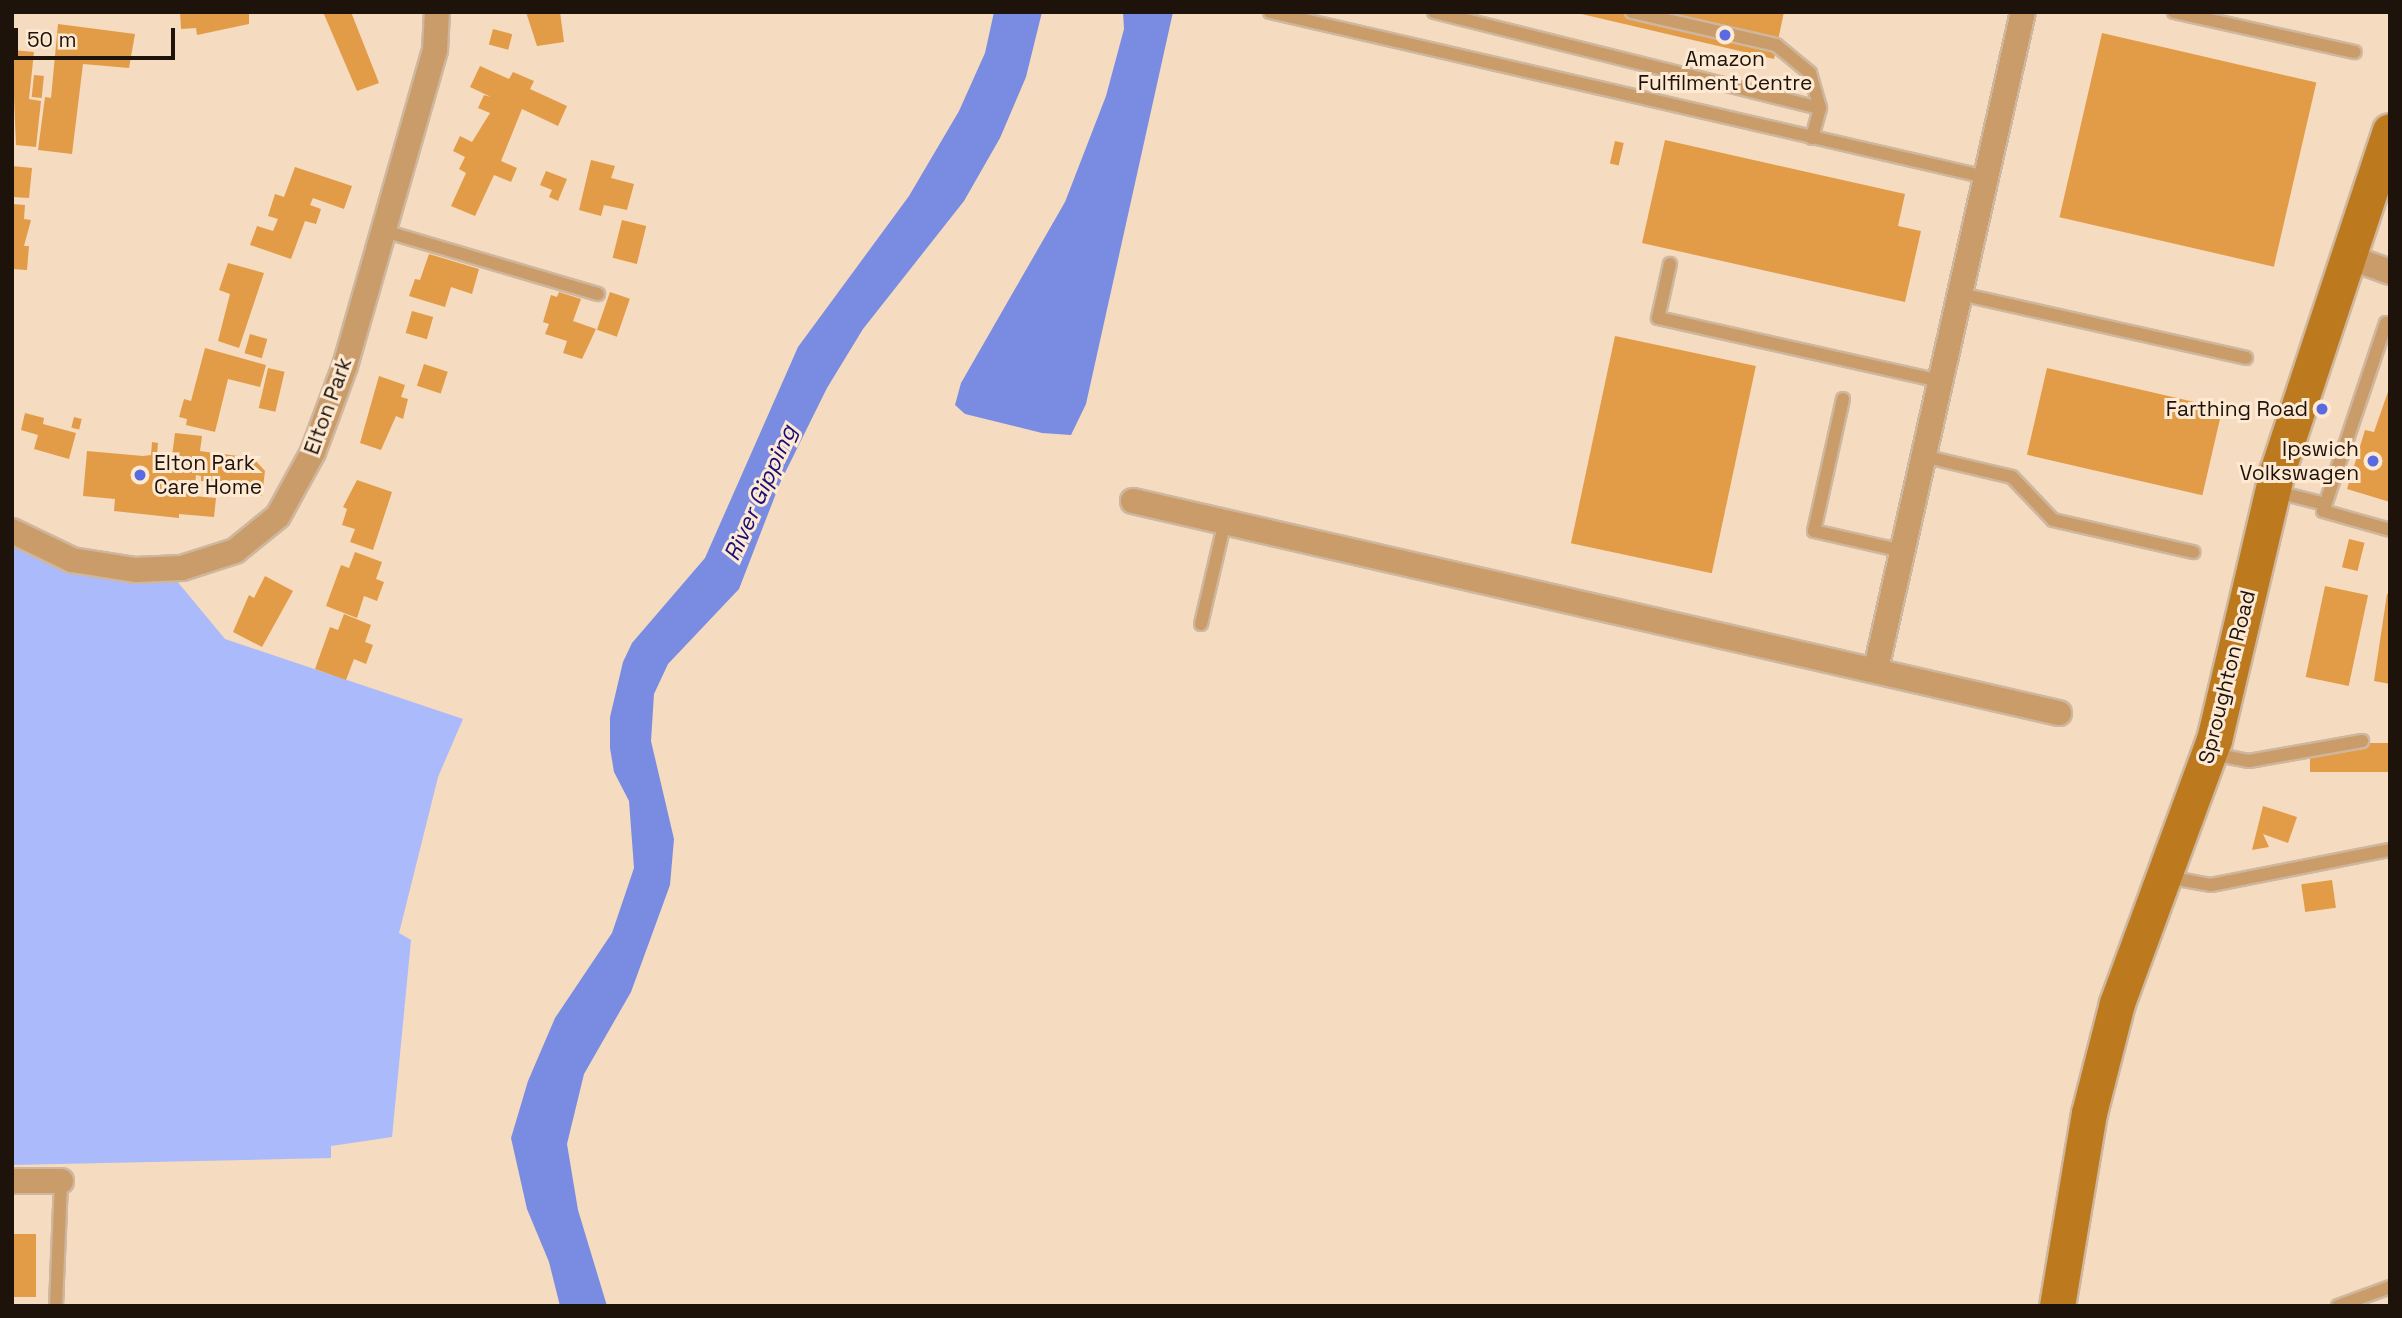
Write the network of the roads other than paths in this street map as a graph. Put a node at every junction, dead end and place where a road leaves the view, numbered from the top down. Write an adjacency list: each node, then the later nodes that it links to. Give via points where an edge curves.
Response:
1 (437, 12): 12 (street, Elton Park, via 435,50)
2 (1270, 12): 10 (lane)
3 (1434, 12): 8 (lane)
4 (1632, 12): 8 (lane, via 1776,45 1810,73)
5 (2023, 12): 11 (street)
6 (2174, 12): 7 (lane)
7 (2354, 52)
8 (1820, 108): 10 (lane)
9 (2390, 131): 13 (street, Sproughton Road)
10 (1812, 138): 11 (lane)
11 (1986, 177): 17 (street)
12 (384, 231): 16 (lane); 28 (street, Elton Park, via 345,366 313,452 278,516 235,551 183,568 135,570 72,560)
13 (2346, 256): 15 (street); 23 (street, Sproughton Road)
14 (1670, 264): 20 (lane, via 1658,318)
15 (2390, 272)
16 (598, 294)
17 (1960, 295): 19 (lane); 20 (street)
18 (2390, 324): 25 (lane, via 2386,323)
19 (2246, 358)
20 (1940, 381): 22 (street)
21 (1843, 399): 29 (lane, via 1814,531)
22 (1923, 456): 29 (street); 30 (lane, via 2012,477 2053,520)
23 (2273, 491): 25 (lane); 35 (street, Sproughton Road)
24 (1133, 501): 26 (street)
25 (2325, 504): 27 (lane, via 2323,510)
26 (1225, 521): 31 (lane); 32 (street)
27 (2390, 530)
28 (12, 531)
29 (1902, 551): 32 (street)
30 (2193, 552)
31 (1201, 624)
32 (1876, 669): 33 (street)
33 (2059, 713)
34 (2362, 741): 35 (lane, via 2249,761)
35 (2209, 753): 37 (street, Sproughton Road)
36 (2390, 850): 37 (lane, via 2211,885)
37 (2163, 876): 42 (street, Sproughton Road, via 2118,1003 2089,1113)
38 (12, 1181): 39 (street)
39 (61, 1181): 41 (lane)
40 (2390, 1287): 43 (lane)
41 (56, 1306)
42 (2057, 1306)
43 (2338, 1306)

